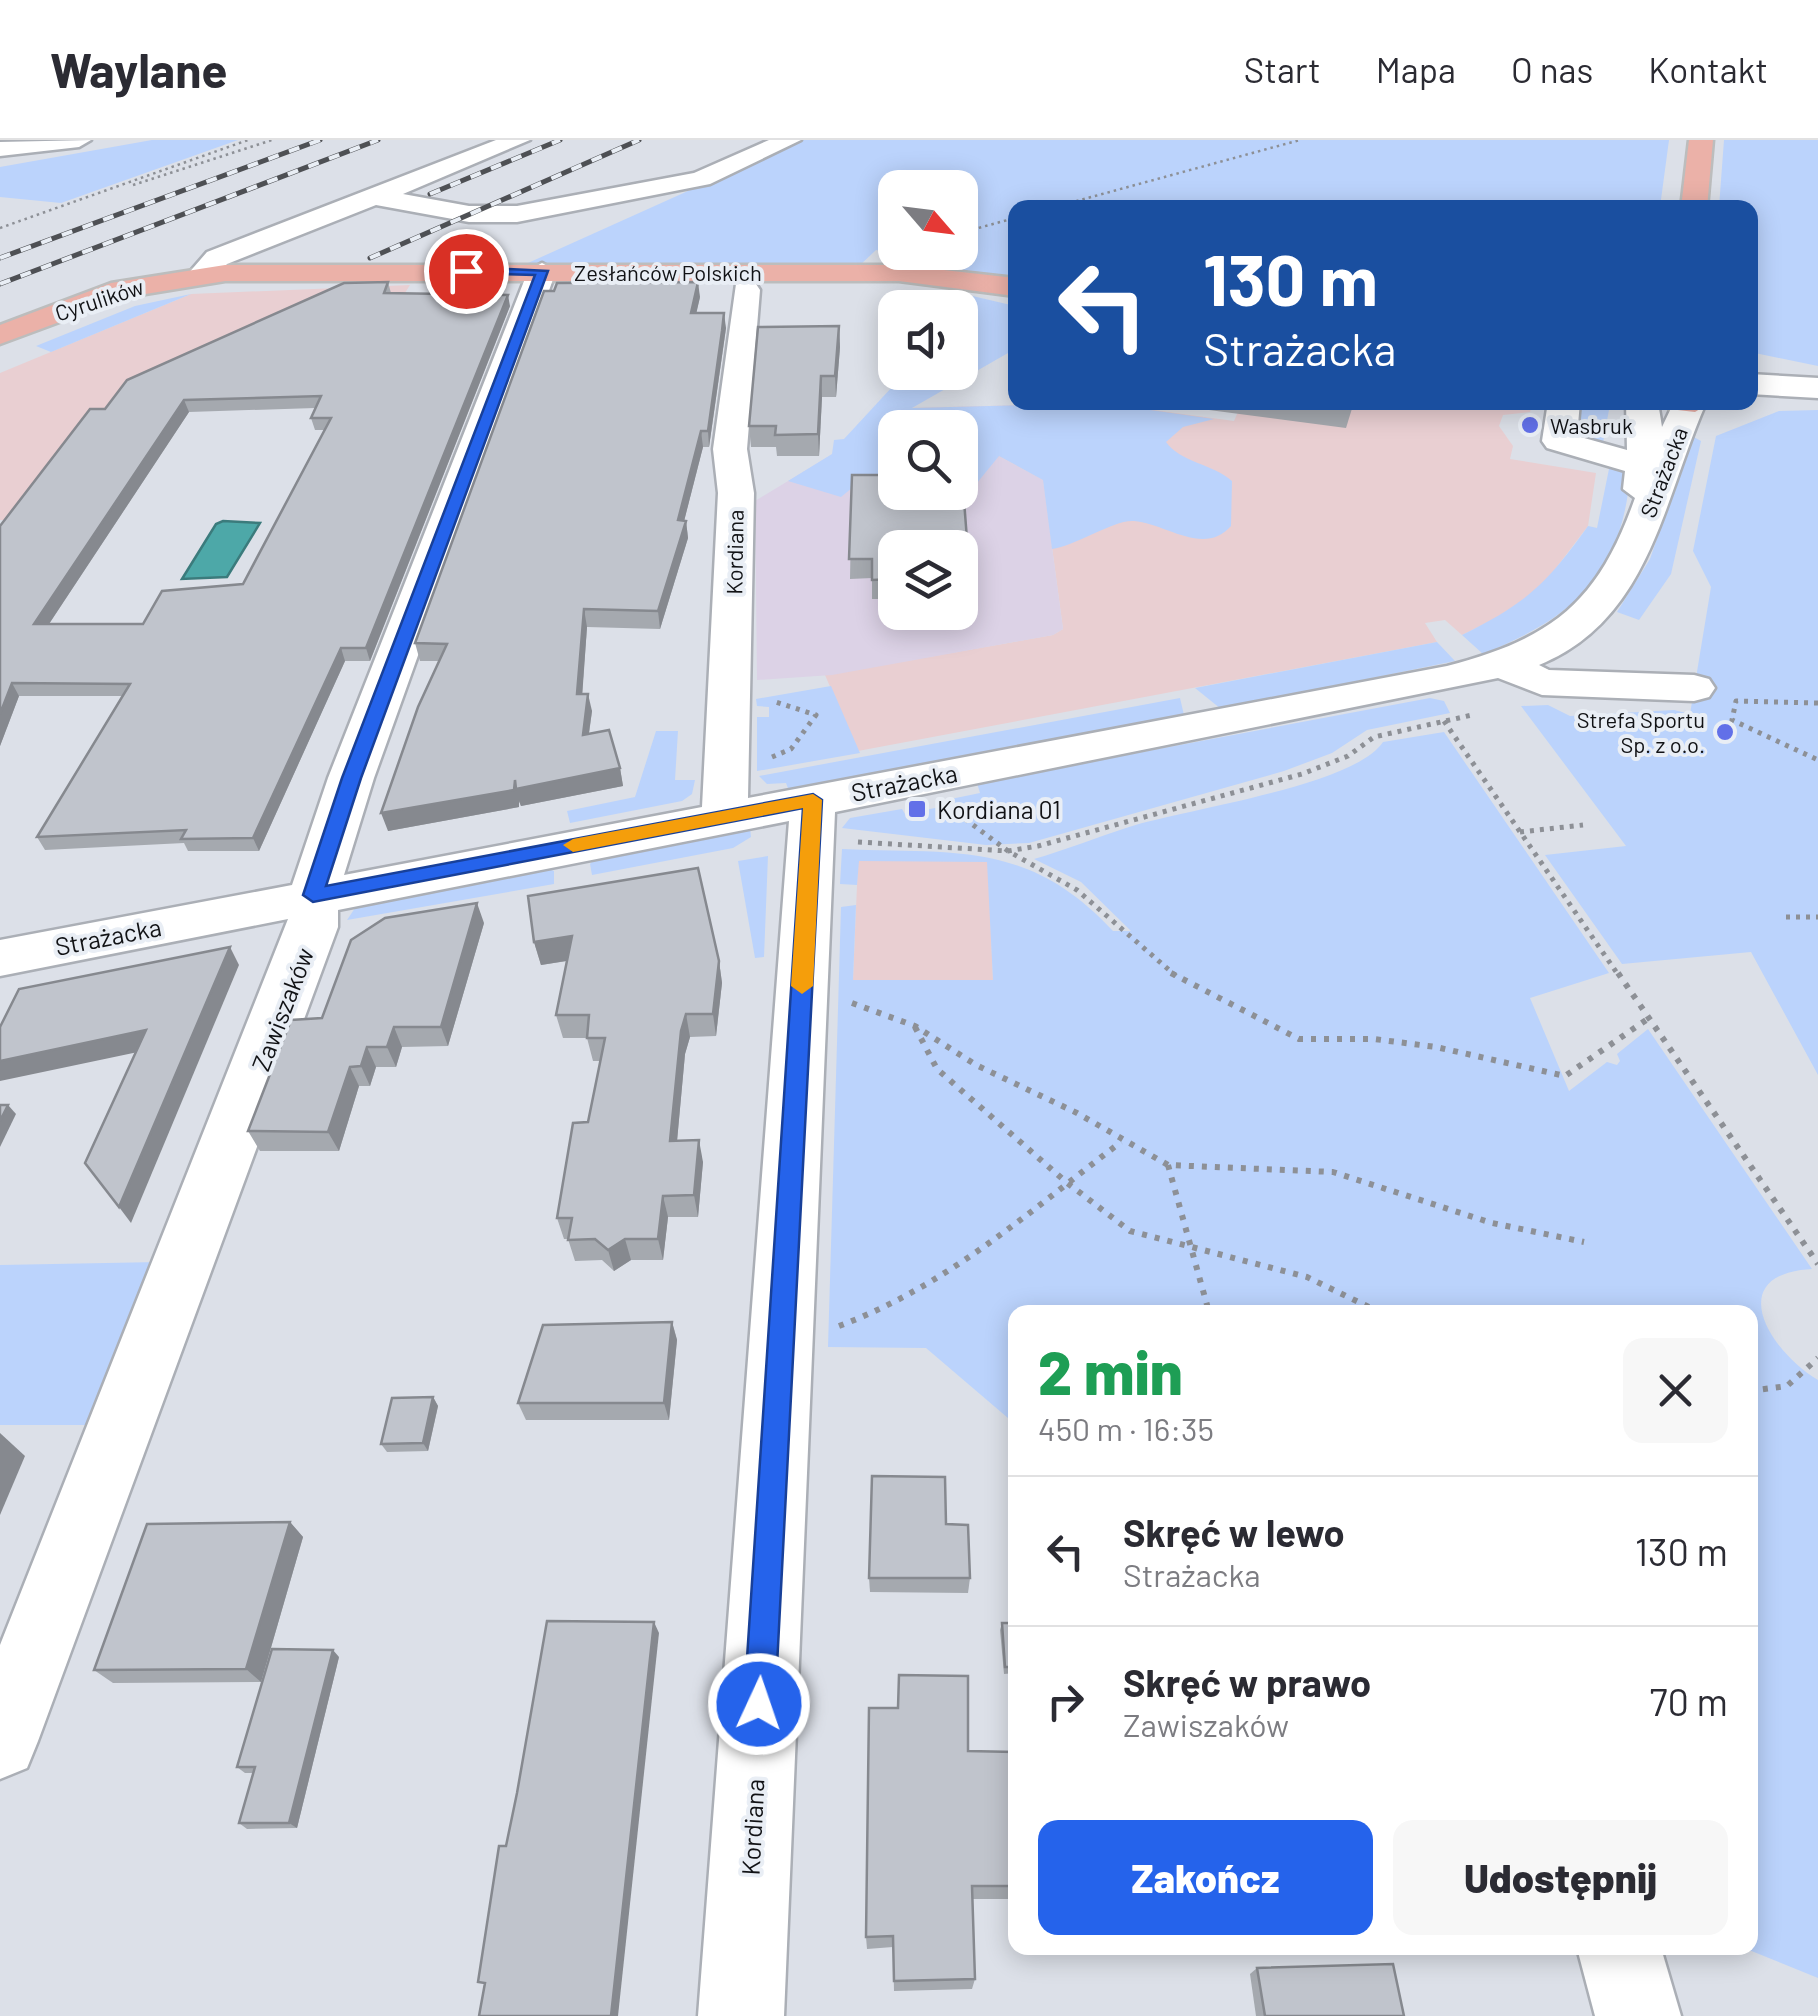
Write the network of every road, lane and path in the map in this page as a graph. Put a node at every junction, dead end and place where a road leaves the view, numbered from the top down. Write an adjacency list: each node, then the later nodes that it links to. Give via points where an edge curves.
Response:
1 (80, 140): 8 (street)
2 (248, 140): 9 (path)
3 (272, 140): 9 (path)
4 (518, 140): 10 (street)
5 (789, 140): 10 (street, via 701,179 517,214 469,214)
6 (1300, 140): 11 (path)
7 (1702, 140): 12 (main road)
8 (0, 149)
9 (112, 188): 14 (path)
10 (377, 197): 17 (street, via 218,258)
11 (1080, 200)
12 (1695, 200)
13 (1008, 220): 15 (path)
14 (0, 228)
15 (978, 229)
16 (542, 271): 17 (main road, Zesłańców Polskich); 18 (main road, Zesłańców Polskich, via 898,273); 40 (street, Zawiszaków)
17 (201, 275): 20 (main road, Cyrulików, via 121,290)
18 (1008, 286)
19 (746, 290): 36 (street, Kordiana, via 730,449 736,493)
20 (0, 335)
21 (1758, 384): 22 (street)
22 (1818, 388)
23 (1563, 410): 26 (street, via 1559,441)
24 (1644, 410): 26 (street, Strażacka)
25 (1688, 410): 26 (street, Strażacka)
26 (1654, 465): 27 (street, Strażacka, via 1636,542 1609,599 1544,648)
27 (1501, 664): 28 (street, via 1542,682); 34 (street, Strażacka)
28 (1694, 688)
29 (762, 702): 34 (path, via 816,713 791,749)
30 (1818, 702): 33 (path, via 1736,701 1732,720)
31 (1484, 712): 32 (path)
32 (1444, 721): 38 (path); 39 (path, via 1374,737 1348,756 1302,774)
33 (1818, 760)
34 (812, 800): 36 (street, Strażacka); 39 (path); 44 (street, Kordiana)
35 (951, 808): 39 (path)
36 (725, 816): 40 (street, Strażacka)
37 (1583, 824): 38 (path)
38 (1520, 832): 45 (path)
39 (1008, 852): 45 (path, via 1078,890 1164,970 1299,1038 1436,1046 1565,1076)
40 (313, 895): 43 (street, Strażacka); 58 (street, Zawiszaków, via 313,927)
41 (1786, 917): 42 (path)
42 (1818, 917)
43 (0, 958)
44 (801, 1001): 46 (path, via 850,1002); 60 (street, Kordiana)
45 (1649, 1018): 52 (path)
46 (915, 1026): 47 (path); 49 (path, via 937,1070)
47 (1121, 1142): 48 (path); 49 (path)
48 (1168, 1165): 50 (path, via 1333,1172 1492,1223); 51 (path)
49 (1066, 1182): 51 (path, via 1130,1231); 55 (path, via 887,1312)
50 (1584, 1242)
51 (1190, 1244): 53 (path); 54 (path, via 1306,1277)
52 (1818, 1264)
53 (1207, 1305)
54 (1364, 1305)
55 (836, 1328)
56 (1818, 1358): 57 (path, via 1787,1386)
57 (1758, 1390)
58 (0, 1742)
59 (1621, 1955): 61 (street)
60 (741, 2016)
61 (1638, 2016)

